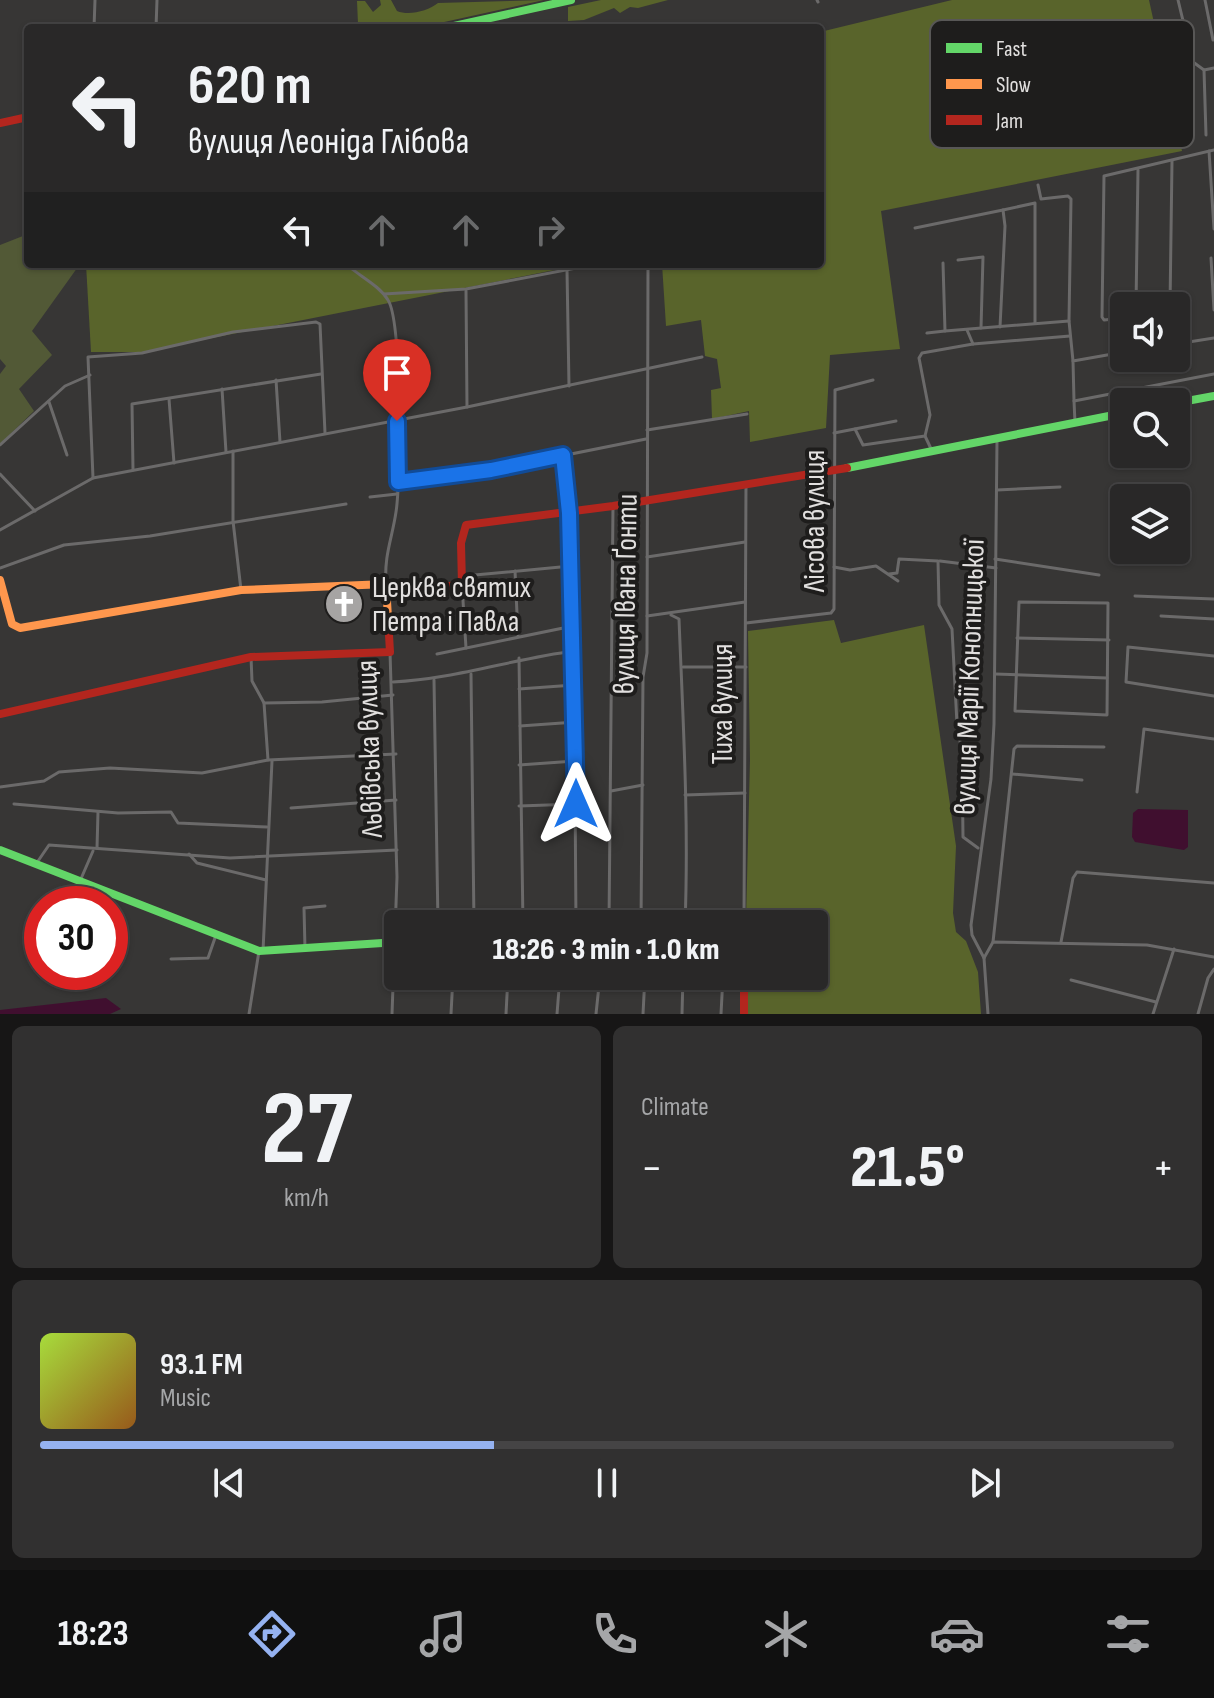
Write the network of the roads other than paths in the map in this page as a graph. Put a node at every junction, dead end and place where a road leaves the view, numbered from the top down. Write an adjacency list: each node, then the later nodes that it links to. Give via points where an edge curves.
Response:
1 (95, 0): 7 (street)
2 (157, 0): 8 (street)
3 (571, 0): 9 (main road)
4 (1178, 0): 6 (street)
5 (1205, 0): 10 (street)
6 (1183, 20)
7 (94, 24)
8 (156, 24)
9 (463, 24)
10 (1213, 40)
11 (1194, 63): 13 (street)
12 (1214, 68): 13 (street)
13 (1204, 70): 16 (street)
14 (24, 118): 15 (main road)
15 (0, 123)
16 (1206, 135)
17 (1212, 150): 18 (street); 23 (street)
18 (1172, 161): 19 (street); 33 (street)
19 (1138, 169): 32 (street); 36 (street, via 1103,177 1102,317)
20 (1038, 185): 37 (street, via 1040,199 1071,199)
21 (1003, 210): 22 (street); 38 (street, via 1038,206); 39 (street)
22 (915, 228)
23 (1214, 229)
24 (1211, 258): 35 (street)
25 (958, 260): 40 (street, via 983,257)
26 (943, 263): 42 (street)
27 (351, 268): 34 (street)
28 (577, 268): 30 (street)
29 (648, 268): 51 (street, вулиця Івана Ґонти)
30 (567, 270): 31 (street); 57 (street)
31 (466, 289): 34 (street); 64 (street)
32 (1136, 292)
33 (1170, 292)
34 (384, 294): 67 (street, Львівська вулиця, via 394,320)
35 (1214, 310)
36 (1110, 319)
37 (1069, 321): 38 (street); 44 (street)
38 (1035, 323): 39 (street)
39 (1000, 327): 40 (street)
40 (981, 328): 41 (street)
41 (967, 330): 42 (street); 47 (street)
42 (945, 331): 43 (street)
43 (927, 333)
44 (1070, 336): 47 (street); 50 (street)
45 (1214, 338): 46 (street)
46 (1190, 342)
47 (973, 344): 74 (street, via 920,355 930,415)
48 (1110, 354): 50 (street)
49 (702, 357): 51 (street)
50 (1073, 361): 63 (street)
51 (647, 371): 57 (street); 71 (street, вулиця Івана Ґонти)
52 (321, 374): 54 (street, via 316,322 233,332 142,353 88,357); 55 (street); 72 (street)
53 (1214, 374): 63 (street)
54 (90, 375): 62 (street, via 72,381); 88 (street)
55 (276, 380): 58 (street); 77 (street)
56 (873, 380): 73 (street, Лісова вулиця, via 835,390)
57 (569, 386): 64 (street)
58 (222, 389): 60 (street); 80 (street)
59 (1214, 396): 61 (main road)
60 (169, 399): 84 (street); 85 (street, via 131,405)
61 (1190, 400)
62 (49, 401): 78 (street); 82 (street)
63 (1074, 401): 69 (street)
64 (467, 407): 67 (street)
65 (747, 414): 71 (street)
66 (1110, 416): 69 (main road)
67 (397, 421): 72 (street); 89 (street, Львівська вулиця)
68 (896, 421): 70 (street)
69 (1075, 423): 76 (main road)
70 (855, 429): 73 (street); 74 (street, via 863,445)
71 (647, 430): 75 (street, вулиця Івана Ґонти)
72 (325, 433): 77 (street)
73 (834, 433): 86 (street, Лісова вулиця)
74 (925, 436): 81 (street)
75 (646, 439): 83 (street); 95 (street, вулиця Івана Ґонти)
76 (997, 441): 81 (main road); 92 (street, вулиця Марії Конопницької)
77 (280, 442): 79 (street)
78 (0, 445)
79 (233, 451): 80 (street); 100 (street)
80 (226, 452): 84 (street)
81 (933, 453): 86 (main road)
82 (67, 455)
83 (563, 455): 89 (street); 99 (street)
84 (174, 463): 85 (street)
85 (133, 470): 88 (street)
86 (834, 470): 90 (main road); 107 (street, Лісова вулиця)
87 (0, 474): 98 (street)
88 (93, 478): 98 (street)
89 (398, 482): 93 (street, Львівська вулиця)
90 (746, 484): 95 (main road); 102 (street, Тиха вулиця)
91 (1060, 487): 92 (street)
92 (997, 490): 104 (street, вулиця Марії Конопницької)
93 (397, 494): 94 (street); 116 (street, Львівська вулиця, via 385,549)
94 (370, 497)
95 (646, 501): 97 (main road); 103 (street, вулиця Івана Ґонти)
96 (346, 504): 100 (street)
97 (613, 506): 99 (main road); 163 (street)
98 (35, 511): 101 (street)
99 (569, 513): 106 (street); 114 (main road, via 466,525 461,543)
100 (233, 521): 108 (street, via 64,545); 117 (street)
101 (0, 530)
102 (745, 542): 103 (street); 120 (street, Тиха вулиця)
103 (647, 557): 122 (street, вулиця Івана Ґонти)
104 (995, 559): 109 (street, вулиця Марії Конопницької); 112 (street)
105 (938, 561): 109 (street); 111 (street, via 899,559 897,573); 175 (street, via 939,605 952,629 963,837)
106 (571, 566): 110 (street); 126 (street)
107 (834, 567): 111 (street, via 876,566); 125 (street, Лісова вулиця, via 831,613)
108 (0, 568)
109 (996, 568): 140 (street, вулиця Марії Конопницької)
110 (515, 571): 114 (street); 127 (street)
111 (889, 574): 115 (street)
112 (1099, 575)
113 (0, 580): 117 (main road, via 12,624 20,628)
114 (463, 580): 116 (main road); 130 (street)
115 (898, 581)
116 (386, 587): 117 (main road); 132 (main road, Львівська вулиця)
117 (241, 590)
118 (1135, 596): 119 (street)
119 (1214, 599)
120 (745, 602): 121 (street); 125 (street, Тиха вулиця)
121 (671, 615): 122 (street); 137 (street, via 679,619)
122 (647, 616): 161 (street, вулиця Івана Ґонти)
123 (1161, 616): 124 (street)
124 (1214, 619)
125 (746, 623): 138 (street, Тиха вулиця)
126 (573, 626): 127 (street); 131 (street)
127 (518, 636): 130 (street)
128 (1017, 638): 129 (street); 129 (street, via 1019,602 1106,602); 141 (street)
129 (1109, 640): 142 (street)
130 (466, 648): 133 (street)
131 (574, 651): 136 (street); 145 (street)
132 (390, 652): 135 (main road); 144 (street, Львівська вулиця)
133 (437, 654)
134 (1214, 656): 148 (street, via 1128,647 1126,682)
135 (251, 657): 149 (street, via 252,681); 150 (main road)
136 (519, 658): 139 (street); 146 (street)
137 (683, 667): 138 (street); 166 (street)
138 (746, 667): 165 (street, Тиха вулиця)
139 (471, 674): 143 (street); 187 (street)
140 (995, 674): 141 (street); 175 (street, вулиця Марії Конопницької, via 991,779)
141 (1016, 675): 142 (street); 142 (street, via 1016,712 1106,716)
142 (1108, 678)
143 (434, 680): 144 (street); 186 (street)
144 (393, 682): 147 (street, Львівська вулиця)
145 (574, 685): 146 (street); 151 (street)
146 (519, 689): 152 (street)
147 (393, 695): 149 (street); 155 (street, Львівська вулиця)
148 (1214, 696)
149 (264, 703): 156 (street)
150 (0, 714)
151 (576, 722): 152 (street); 157 (street)
152 (519, 726): 158 (street)
153 (1214, 739): 164 (street, via 1144,729)
154 (1104, 747): 159 (street, via 1017,746)
155 (396, 754): 156 (street); 167 (street, Львівська вулиця)
156 (270, 760): 162 (street, via 202,773 110,768 59,772 44,781); 173 (street, via 274,791)
157 (575, 761): 158 (street); 169 (street)
158 (519, 765): 170 (street)
159 (1012, 774): 160 (street); 196 (street)
160 (1082, 780)
161 (643, 785): 163 (street); 191 (street, вулиця Івана Ґонти)
162 (0, 787)
163 (610, 791): 190 (street)
164 (1137, 792)
165 (745, 793): 166 (street); 193 (street, Тиха вулиця)
166 (685, 795): 192 (street)
167 (396, 800): 171 (street); 177 (street, Львівська вулиця)
168 (14, 804): 172 (street)
169 (576, 804): 170 (street); 189 (street)
170 (519, 806): 188 (street)
171 (291, 808)
172 (98, 812): 173 (street, via 171,812 178,823); 174 (street)
173 (267, 827): 179 (street)
174 (96, 849): 178 (street); 180 (street, via 49,845); 181 (street)
175 (979, 849): 202 (street, вулиця Марії Конопницької, via 971,932)
176 (0, 850): 180 (main road)
177 (397, 850): 179 (street); 185 (street, Львівська вулиця)
178 (189, 854): 179 (street); 182 (street, via 197,863)
179 (266, 858): 182 (street)
180 (36, 864): 181 (main road)
181 (80, 881): 194 (main road)
182 (266, 881): 200 (street)
183 (1214, 883): 195 (street, via 1077,872)
184 (325, 906): 198 (street, via 304,908)
185 (398, 910)
186 (438, 910)
187 (474, 910)
188 (523, 910)
189 (576, 910)
190 (609, 910)
191 (641, 910)
192 (685, 910)
193 (744, 910)
194 (216, 935): 200 (main road); 203 (street, via 208,958)
195 (1061, 941): 196 (street); 199 (street)
196 (993, 942): 202 (street)
197 (384, 943): 198 (main road)
198 (305, 949): 200 (main road)
199 (1174, 949): 201 (street); 215 (street)
200 (261, 951): 216 (street)
201 (1214, 957)
202 (984, 958): 226 (street, вулиця Марії Конопницької)
203 (171, 959)
204 (1214, 969): 228 (street)
205 (1071, 980): 215 (street)
206 (394, 990): 217 (street, Львівська вулиця)
207 (452, 990): 218 (street)
208 (507, 990): 219 (street)
209 (559, 990): 220 (street)
210 (599, 990): 221 (street)
211 (644, 990): 222 (street)
212 (683, 990): 223 (street)
213 (722, 990): 224 (street)
214 (744, 990): 225 (main road)
215 (1156, 1002): 227 (street)
216 (249, 1014)
217 (392, 1014)
218 (451, 1014)
219 (506, 1014)
220 (557, 1014)
221 (596, 1014)
222 (643, 1014)
223 (682, 1014)
224 (721, 1014)
225 (744, 1014)
226 (988, 1014)
227 (1153, 1014)
228 (1198, 1014)

